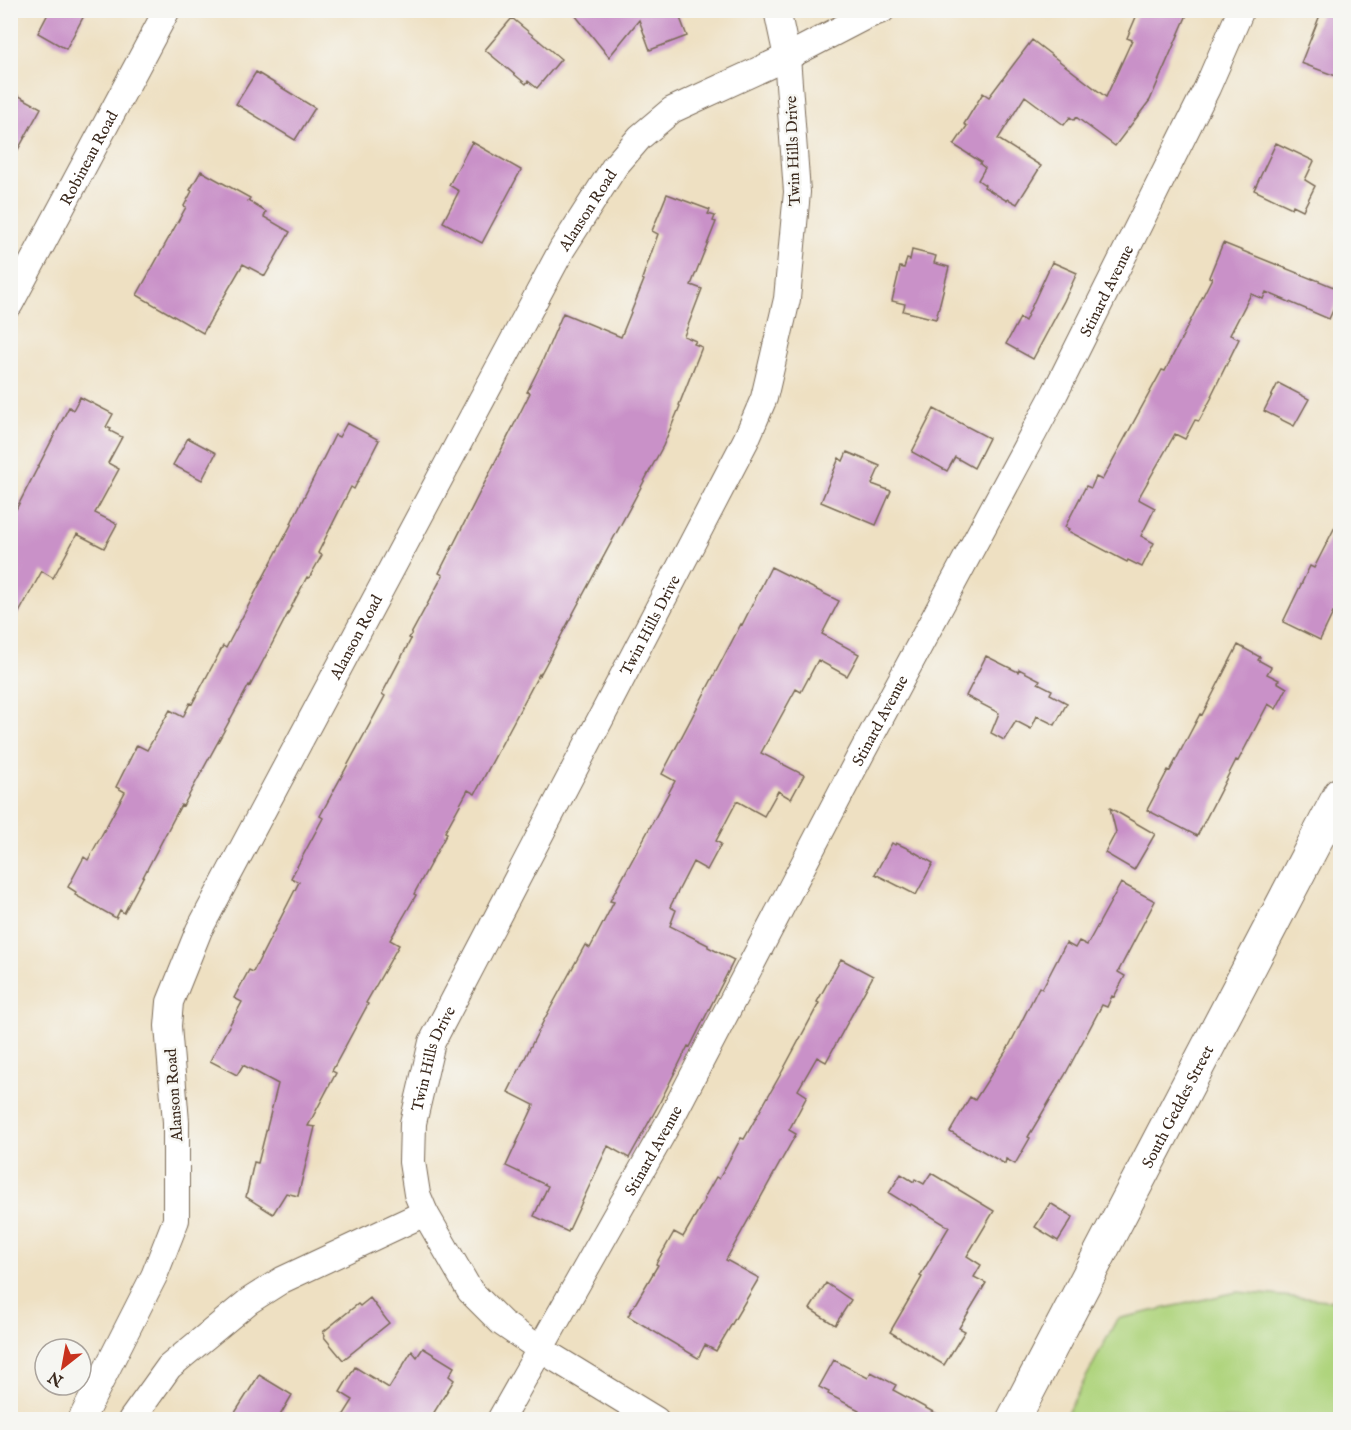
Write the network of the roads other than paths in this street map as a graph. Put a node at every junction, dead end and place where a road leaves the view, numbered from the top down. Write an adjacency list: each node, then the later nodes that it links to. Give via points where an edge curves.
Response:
1 (167, 10): 6 (street, Robineau Road)
2 (777, 10): 5 (street, Twin Hills Drive)
3 (882, 10): 5 (street, Alanson Road)
4 (1241, 10): 9 (street, Stinard Avenue, via 1207,88 1055,393 670,1120)
5 (787, 57): 8 (street, Twin Hills Drive, via 796,192 786,299 764,398 746,440 432,1042 413,1123 412,1162); 10 (street, Alanson Road, via 672,110 640,137 615,166 562,249 199,930 170,1002 168,1026 176,1122 176,1220 154,1276)
6 (10, 304)
7 (1341, 794): 14 (main road, South Geddes Street)
8 (424, 1213): 9 (street, Twin Hills Drive, via 470,1291 502,1323); 11 (street, via 282,1280 249,1301 169,1367)
9 (540, 1349): 12 (street, Stinard Avenue); 13 (street, Twin Hills Drive)
10 (81, 1419)
11 (131, 1419)
12 (500, 1419)
13 (656, 1419)
14 (1013, 1419)

